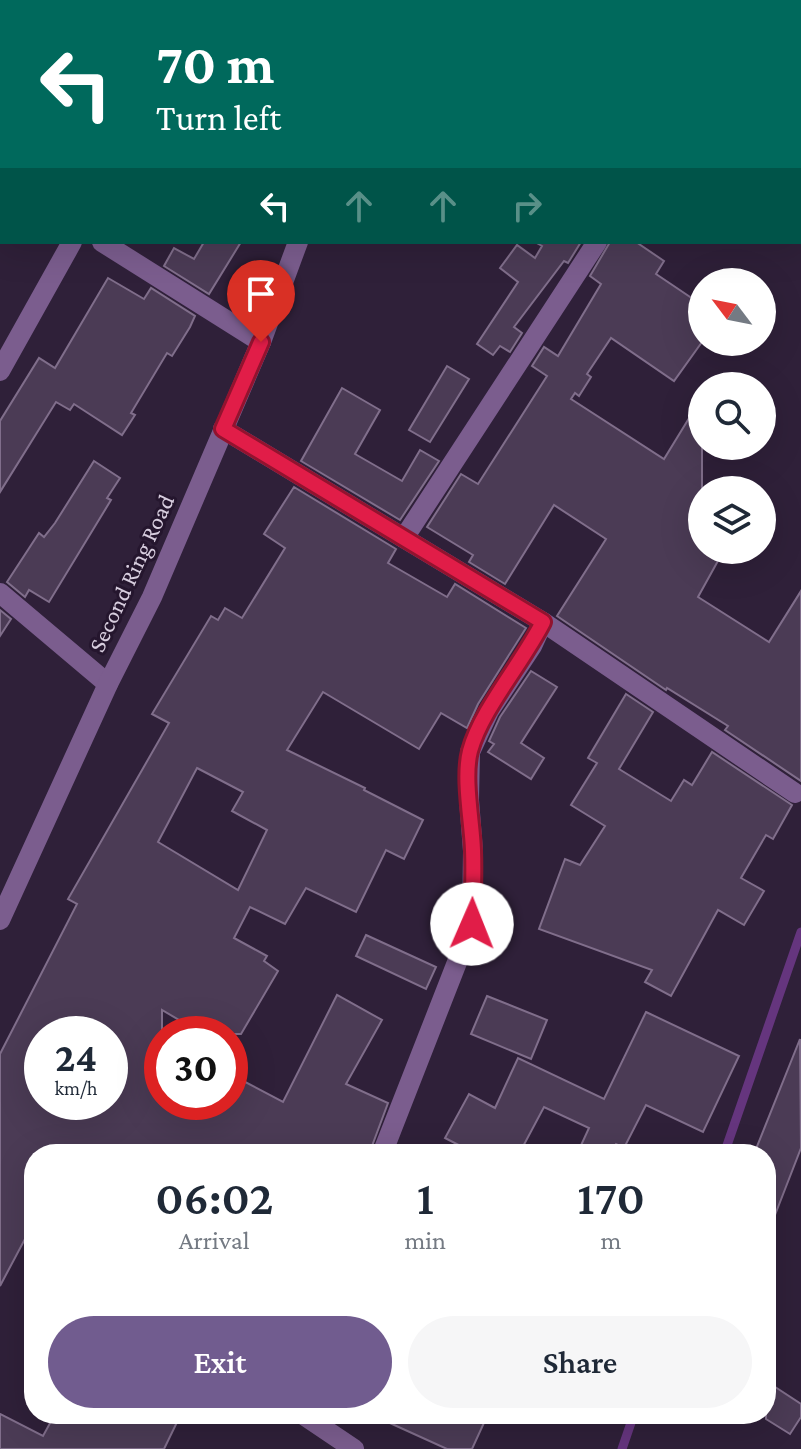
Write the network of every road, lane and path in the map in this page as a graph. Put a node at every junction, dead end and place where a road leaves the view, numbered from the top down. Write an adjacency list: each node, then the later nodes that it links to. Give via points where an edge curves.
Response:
1 (71, 244): 6 (street)
2 (105, 244): 5 (street)
3 (297, 244): 5 (street, Second Ring Road)
4 (596, 244): 8 (street)
5 (261, 342): 7 (street, Second Ring Road)
6 (0, 371)
7 (223, 429): 8 (street); 11 (street, Second Ring Road, via 152,597)
8 (404, 538): 10 (street)
9 (0, 593): 11 (street)
10 (543, 622): 12 (street); 14 (street, via 470,752 472,924)
11 (108, 684): 13 (street, Second Ring Road)
12 (795, 793)
13 (0, 920)
14 (386, 1144)
15 (317, 1424): 16 (street)
16 (354, 1449)

